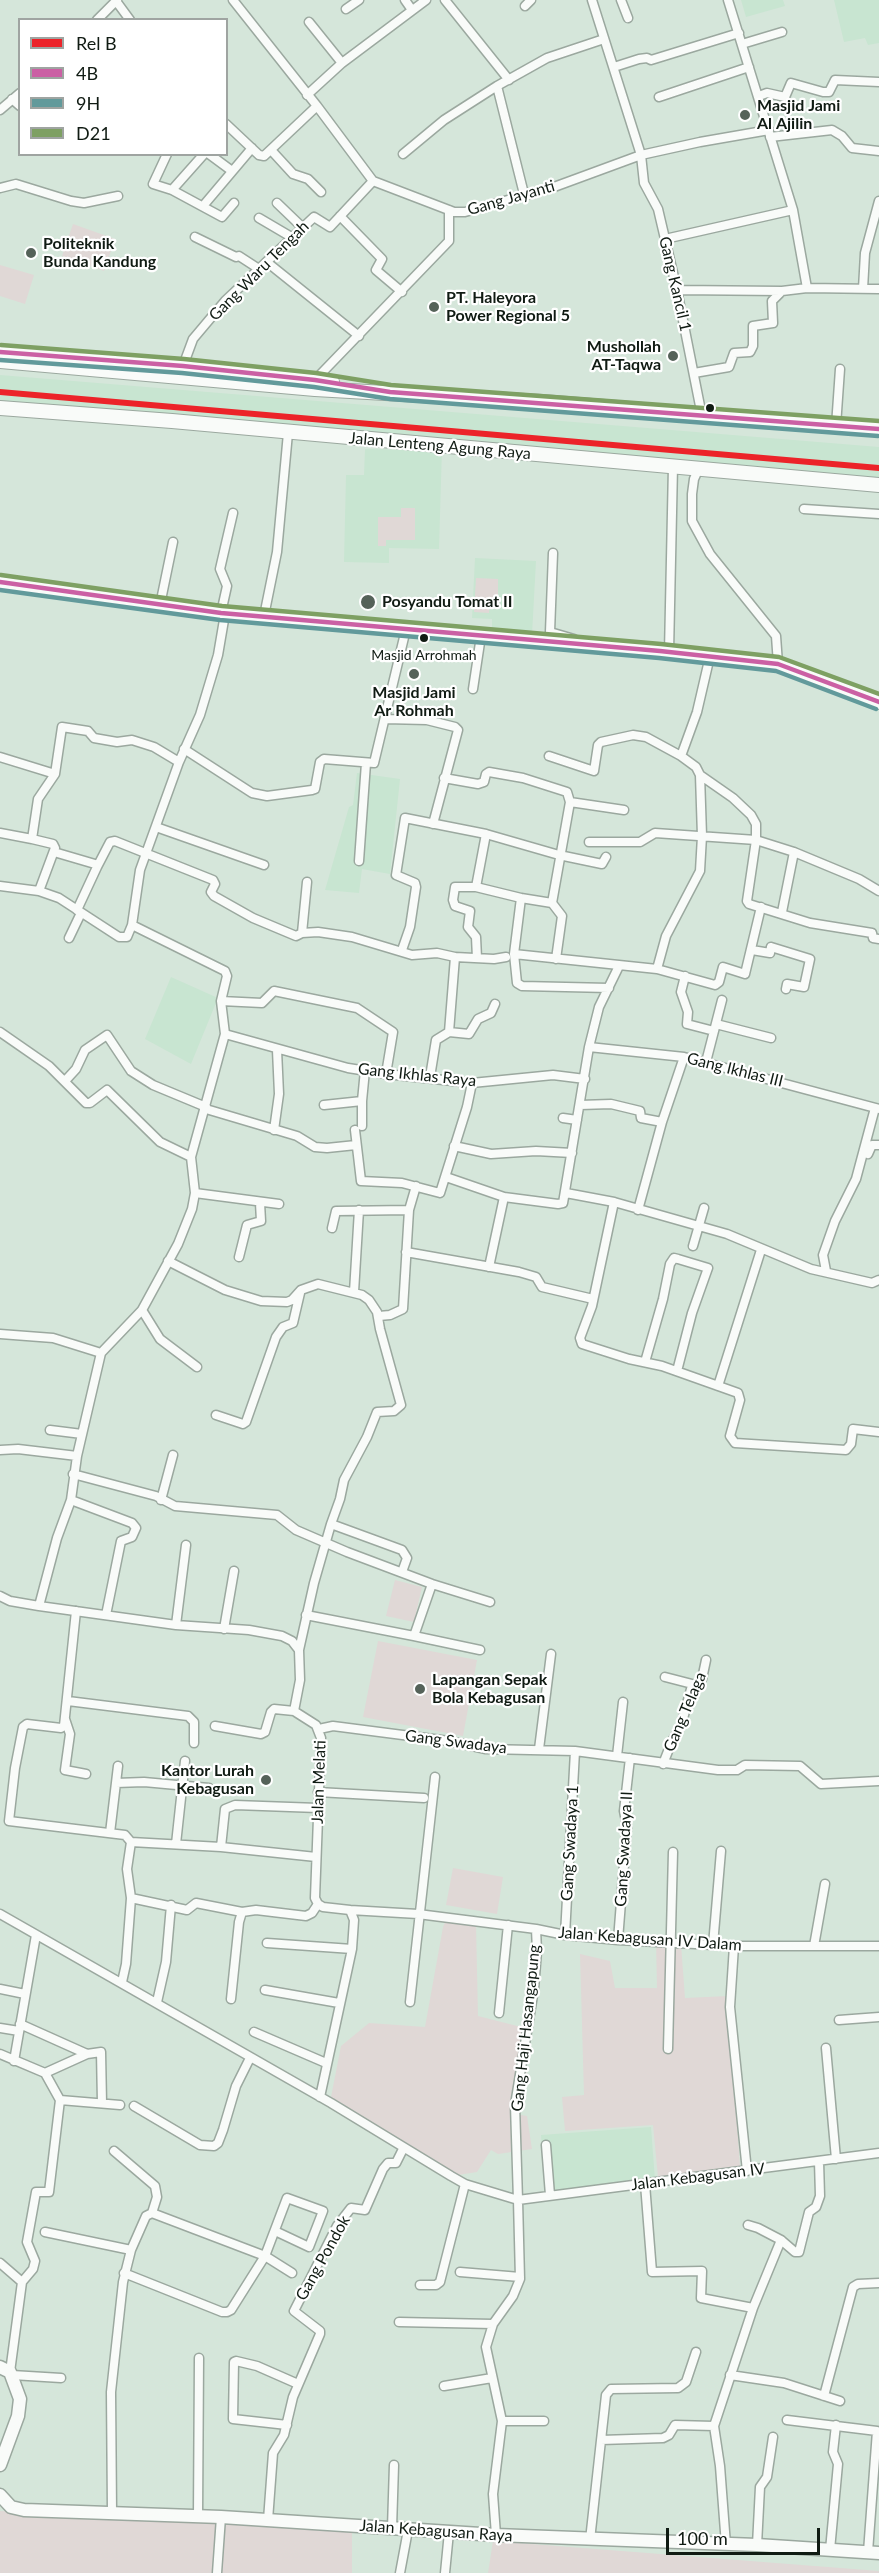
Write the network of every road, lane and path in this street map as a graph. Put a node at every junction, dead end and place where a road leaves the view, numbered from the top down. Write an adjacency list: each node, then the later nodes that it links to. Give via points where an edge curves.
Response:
1 (233, 0): 26 (street)
2 (359, 0): 10 (street)
3 (405, 0): 11 (street)
4 (426, 0): 11 (street)
5 (445, 0): 23 (street)
6 (592, 0): 18 (street, Gang Kancil 1)
7 (621, 0): 14 (street)
8 (728, 0): 17 (street)
9 (116, 1): 12 (street); 13 (street)
10 (346, 9)
11 (412, 10): 20 (street)
12 (99, 18)
13 (129, 18)
14 (628, 18)
15 (309, 22): 20 (street)
16 (782, 32): 19 (street)
17 (739, 33): 19 (street); 21 (street)
18 (604, 39): 21 (street, Gang Kancil 1); 23 (street, via 547,58)
19 (742, 44): 22 (street)
20 (342, 63): 26 (street)
21 (614, 67): 38 (street, Gang Kancil 1)
22 (749, 67): 28 (street); 29 (street)
23 (509, 80): 25 (street)
24 (879, 82): 28 (street, via 835,80 829,92 791,83 785,97 767,93)
25 (497, 86): 37 (street, via 444,120); 47 (street)
26 (307, 95): 30 (street)
27 (16, 96): 31 (street)
28 (759, 96): 33 (street)
29 (659, 97)
30 (317, 106): 35 (street); 43 (street)
31 (0, 110)
32 (228, 127): 34 (street)
33 (769, 133): 36 (street, Gang Jayanti, via 832,130 852,148); 38 (street, Gang Jayanti); 54 (street)
34 (252, 148): 35 (street, via 262,156); 42 (street)
35 (271, 150): 46 (street, via 293,174 308,179)
36 (879, 151)
37 (403, 154)
38 (641, 155): 47 (street, Gang Jayanti); 60 (street, Gang Kancil 1, via 644,183 658,209)
39 (167, 156): 45 (street, via 153,184)
40 (202, 156): 45 (street)
41 (212, 156): 42 (street)
42 (232, 171): 52 (street)
43 (372, 181): 53 (street, Gang Jayanti); 55 (street)
44 (0, 188): 48 (street, via 16,184 84,203)
45 (172, 190): 52 (street)
46 (321, 192)
47 (524, 194): 53 (street, Gang Jayanti, via 465,212)
48 (118, 196)
49 (879, 201): 64 (street, via 865,253)
50 (234, 203): 52 (street, via 222,217)
51 (277, 203): 57 (street)
52 (203, 206)
53 (449, 210): 68 (street, via 448,241)
54 (793, 210): 60 (street); 63 (street)
55 (340, 216): 57 (street, Gang Waru Tengah, via 330,227 314,217); 68 (street, via 382,259 376,270)
56 (259, 218): 59 (street)
57 (303, 228): 59 (street, Gang Waru Tengah)
58 (195, 237): 62 (street, via 240,256)
59 (293, 238): 61 (street, Gang Waru Tengah)
60 (664, 239): 66 (street, Gang Kancil 1)
61 (268, 263): 62 (street, Gang Waru Tengah); 69 (street)
62 (259, 269): 72 (street, Gang Waru Tengah, via 193,339)
63 (807, 288): 64 (street); 67 (street)
64 (863, 289): 65 (street)
65 (879, 289)
66 (677, 290): 67 (street); 74 (street, Gang Kancil 1)
67 (782, 291): 74 (street, via 772,301 773,323 753,326 750,352 734,352 729,367)
68 (402, 292): 69 (street)
69 (359, 336): 75 (street)
70 (0, 352): 72 (main road)
71 (0, 362): 76 (main road)
72 (183, 366): 75 (main road)
73 (840, 369): 79 (street)
74 (694, 373): 78 (street, Gang Kancil 1)
75 (315, 380): 76 (main road)
76 (390, 392): 78 (main road)
77 (0, 408): 81 (main road, Jalan Lenteng Agung Raya)
78 (702, 416): 79 (main road)
79 (836, 426): 80 (main road)
80 (879, 429)
81 (288, 433): 82 (main road, Jalan Lenteng Agung Raya); 93 (street, via 277,552)
82 (673, 466): 83 (main road, Jalan Lenteng Agung Raya); 97 (street)
83 (699, 468): 84 (main road, Jalan Lenteng Agung Raya); 99 (street, via 694,479 692,520 710,554 776,636)
84 (879, 485)
85 (804, 509): 87 (street)
86 (233, 513): 92 (street, via 220,569 227,586)
87 (879, 514)
88 (173, 542): 91 (street)
89 (553, 552): 96 (street, via 550,632)
90 (0, 582): 91 (main road)
91 (160, 605): 92 (main road)
92 (223, 613): 93 (main road); 103 (street, via 218,655 200,716)
93 (264, 616): 94 (main road)
94 (406, 630): 95 (main road); 102 (street)
95 (481, 636): 96 (main road); 100 (street)
96 (603, 647): 97 (main road)
97 (669, 652): 98 (main road)
98 (711, 656): 99 (main road); 105 (street)
99 (778, 664): 101 (main road)
100 (473, 690)
101 (879, 702)
102 (385, 718): 108 (street, via 375,762); 111 (street, via 427,720 457,728)
103 (184, 749): 107 (street); 108 (street, via 252,793 267,796 315,789 321,760)
104 (549, 756): 105 (street, via 594,771 601,742 633,735 646,737)
105 (681, 756): 110 (street, via 698,768)
106 (0, 758): 109 (street)
107 (179, 762): 109 (street, via 132,740 94,738 88,731 62,727); 115 (street)
108 (366, 763): 127 (street)
109 (55, 774): 119 (street, via 38,799)
110 (700, 775): 118 (street); 120 (street, via 751,815 756,824)
111 (444, 778): 112 (street, via 478,784 484,782 488,772 523,778 567,792); 114 (street)
112 (570, 802): 113 (street); 125 (street)
113 (624, 810)
114 (433, 824): 117 (street); 144 (street, via 405,818 396,875 416,887)
115 (156, 827): 124 (street); 128 (street)
116 (0, 832): 119 (street)
117 (486, 834): 125 (street); 132 (street)
118 (702, 836): 120 (street); 121 (street, via 655,833 640,842); 151 (street, via 700,871 666,936)
119 (32, 839): 122 (street, via 53,844)
120 (756, 840): 123 (street); 137 (street, via 747,901)
121 (589, 842)
122 (54, 852): 129 (street); 133 (street)
123 (794, 852): 134 (street); 139 (street)
124 (145, 854): 129 (street, via 113,841); 140 (street, via 136,886); 141 (street, via 213,880 212,894 253,918 296,936)
125 (559, 855): 126 (street, via 602,864); 136 (street)
126 (606, 857)
127 (359, 861)
128 (264, 866)
129 (97, 867): 138 (street)
130 (307, 882): 141 (street)
131 (0, 886): 133 (street)
132 (476, 887): 135 (street); 148 (street, via 455,886 453,900 455,906 470,910 468,927 476,937)
133 (39, 891): 138 (street, via 59,898)
134 (879, 891)
135 (521, 898): 136 (street); 146 (street)
136 (552, 903): 149 (street, via 562,916)
137 (762, 907): 139 (street); 145 (street)
138 (79, 912): 140 (street, via 119,937 127,937); 142 (street)
139 (782, 912): 143 (street, via 810,923 872,933 873,938)
140 (132, 925): 156 (street, via 225,970 227,978)
141 (302, 933): 144 (street, via 352,937)
142 (69, 938)
143 (879, 939)
144 (402, 950): 147 (street, via 412,955 437,953)
145 (752, 950): 152 (street, via 747,972 723,967 717,985); 154 (street, via 770,953 771,947 810,959 804,987 787,984)
146 (510, 955): 148 (street); 149 (street); 153 (street, via 519,985)
147 (455, 957): 148 (street); 160 (street)
148 (477, 958)
149 (556, 959): 150 (street)
150 (619, 966): 151 (street); 153 (street)
151 (657, 969): 152 (street)
152 (685, 976): 158 (street, via 681,992 688,1012 687,1024)
153 (609, 988): 163 (street, via 599,1008)
154 (786, 989)
155 (722, 1000): 158 (street)
156 (221, 1001): 161 (street); 168 (street, via 262,1003 274,991 357,1008 393,1032)
157 (495, 1004): 160 (street, via 491,1013 478,1019 471,1033)
158 (715, 1028): 162 (street); 166 (street)
159 (0, 1032): 171 (street)
160 (449, 1032): 169 (street, via 436,1040)
161 (225, 1034): 164 (street, Gang Ikhlas Raya); 176 (street)
162 (771, 1038)
163 (589, 1047): 165 (street, Gang Ikhlas III); 170 (street)
164 (278, 1050): 167 (street, Gang Ikhlas Raya); 181 (street, via 279,1094)
165 (684, 1057): 166 (street, Gang Ikhlas III); 180 (street)
166 (706, 1062): 177 (street, Gang Ikhlas III)
167 (365, 1070): 168 (street, Gang Ikhlas Raya); 173 (street)
168 (386, 1074): 169 (street, Gang Ikhlas Raya)
169 (430, 1077): 172 (street, Gang Ikhlas Raya)
170 (585, 1079): 172 (street, Gang Ikhlas Raya, via 553,1075); 175 (street)
171 (65, 1081): 176 (street, via 85,1050 107,1035 132,1071 153,1085); 186 (street, via 87,1104 107,1090 160,1142)
172 (472, 1083): 184 (street)
173 (362, 1101): 174 (street); 182 (street)
174 (324, 1105)
175 (580, 1105): 179 (street); 180 (street, via 611,1104 640,1111 641,1118)
176 (206, 1108): 181 (street); 186 (street)
177 (877, 1109): 208 (street, via 856,1179 823,1255)
178 (563, 1118): 179 (street)
179 (577, 1120): 185 (street)
180 (662, 1122): 199 (street)
181 (274, 1130): 182 (street, via 297,1136 315,1147)
182 (356, 1144): 188 (street, via 363,1182)
183 (879, 1145): 189 (street, via 871,1146)
184 (454, 1146): 185 (street, via 491,1154); 187 (street)
185 (572, 1153): 191 (street)
186 (192, 1157): 190 (street)
187 (447, 1177): 188 (street, via 439,1194); 192 (street)
188 (416, 1186): 198 (street)
189 (856, 1192)
190 (195, 1193): 194 (street); 206 (street, via 192,1209)
191 (566, 1193): 192 (street, via 563,1203 558,1204); 193 (street)
192 (504, 1197): 207 (street)
193 (614, 1202): 199 (street); 212 (street)
194 (260, 1203): 195 (street); 205 (street, via 261,1221 247,1225)
195 (279, 1204)
196 (704, 1208): 200 (street)
197 (359, 1210): 198 (street); 201 (street, via 336,1211); 211 (street)
198 (409, 1210): 204 (street)
199 (638, 1210): 200 (street)
200 (700, 1227): 202 (street); 203 (street)
201 (332, 1228)
202 (693, 1246)
203 (761, 1250): 208 (street); 220 (street)
204 (406, 1252): 207 (street); 214 (street, via 403,1309)
205 (239, 1257)
206 (168, 1262): 210 (street, via 225,1290 261,1301 290,1301); 213 (street)
207 (489, 1267): 212 (street, via 534,1276 542,1287)
208 (826, 1271): 209 (street, via 872,1283)
209 (879, 1280)
210 (301, 1290): 211 (street, via 318,1284); 221 (street, via 293,1323 276,1336 246,1422)
211 (354, 1292): 214 (street, via 369,1300)
212 (593, 1299): 217 (street, via 580,1342)
213 (139, 1313): 216 (street); 218 (street, via 160,1339)
214 (379, 1316): 231 (street, via 400,1400 398,1409 377,1412 344,1480)
215 (0, 1334): 216 (street, via 53,1338)
216 (101, 1353): 224 (street)
217 (645, 1362): 219 (street); 219 (street, via 670,1264 678,1259 708,1268)
218 (197, 1367)
219 (677, 1371): 220 (street)
220 (718, 1386): 223 (street, via 740,1396 730,1436 735,1443 846,1450 853,1429)
221 (216, 1415)
222 (50, 1430): 224 (street)
223 (879, 1432)
224 (82, 1434): 227 (street)
225 (0, 1450): 227 (street)
226 (173, 1455): 230 (street)
227 (77, 1456): 228 (street)
228 (73, 1474): 229 (street); 230 (street)
229 (71, 1500): 239 (street); 241 (street, via 132,1523 136,1528 132,1538 121,1541)
230 (162, 1500): 232 (street, via 175,1506 277,1515 296,1530)
231 (331, 1524): 232 (street); 235 (street, via 402,1550 406,1558)
232 (324, 1542): 235 (street); 242 (street)
233 (186, 1545): 243 (street)
234 (234, 1571): 244 (street)
235 (402, 1572): 236 (street)
236 (432, 1584): 238 (street); 245 (street)
237 (0, 1596): 239 (street)
238 (490, 1602)
239 (39, 1606): 240 (street)
240 (76, 1611): 241 (street); 252 (street)
241 (106, 1615): 243 (street)
242 (306, 1615): 245 (street); 246 (street)
243 (176, 1624): 244 (street)
244 (224, 1629): 246 (street, via 282,1636)
245 (414, 1636): 247 (street)
246 (299, 1650): 254 (street, via 300,1680)
247 (480, 1650)
248 (551, 1654): 259 (street)
249 (706, 1660): 251 (street, Gang Telaga, via 702,1679)
250 (665, 1677): 251 (street)
251 (696, 1685): 264 (street, Gang Telaga, via 691,1689 681,1726)
252 (68, 1701): 255 (street); 258 (street, via 188,1716 194,1722)
253 (623, 1701): 261 (street)
254 (294, 1711): 256 (street, via 274,1709 261,1734); 257 (street, Jalan Melati)
255 (65, 1719): 266 (street, via 70,1734 65,1770); 275 (street, via 61,1728 27,1724 23,1727)
256 (215, 1726)
257 (319, 1729): 259 (street, Gang Swadaya, via 333,1726 493,1749); 272 (street, Jalan Melati)
258 (194, 1743)
259 (539, 1749): 260 (street, Gang Swadaya)
260 (575, 1751): 261 (street, Gang Swadaya); 294 (street, Gang Swadaya 1)
261 (617, 1756): 262 (street, Gang Swadaya)
262 (630, 1758): 264 (street, Gang Swadaya); 295 (street, Gang Swadaya II)
263 (185, 1761): 270 (street)
264 (663, 1764): 268 (street, Gang Swadaya, via 718,1770 737,1770 746,1765 800,1766 821,1784)
265 (118, 1766): 269 (street)
266 (86, 1774)
267 (435, 1777): 290 (street)
268 (879, 1781)
269 (116, 1783): 270 (street); 276 (street)
270 (182, 1786): 271 (street); 278 (street)
271 (208, 1788)
272 (318, 1792): 273 (street); 274 (street, Jalan Melati)
273 (424, 1798)
274 (318, 1808): 279 (street, via 235,1805 225,1809); 282 (street, Jalan Melati)
275 (5, 1820): 276 (street)
276 (110, 1833): 277 (street, via 125,1835)
277 (131, 1842): 278 (street); 284 (street, via 127,1869)
278 (176, 1844): 279 (street)
279 (221, 1846): 282 (street)
280 (721, 1851): 298 (street)
281 (673, 1852): 296 (street)
282 (316, 1857): 285 (street, Jalan Melati)
283 (825, 1884): 300 (street)
284 (131, 1898): 286 (street); 303 (street)
285 (318, 1904): 287 (street); 288 (street, via 306,1916)
286 (171, 1905): 288 (street, via 187,1910 198,1903); 308 (street, via 166,1962)
287 (350, 1910): 290 (street, Jalan Kebagusan IV Dalam); 302 (street, via 354,1920)
288 (242, 1912): 307 (street)
289 (0, 1914): 293 (street)
290 (418, 1914): 291 (street, Jalan Kebagusan IV Dalam); 309 (street)
291 (508, 1925): 292 (street, Jalan Kebagusan IV Dalam); 311 (street)
292 (536, 1929): 294 (street, Jalan Kebagusan IV Dalam); 340 (street, Gang Haji Hasangapung, via 534,1989 514,2105)
293 (36, 1935): 303 (street); 306 (street)
294 (565, 1935): 295 (street, Jalan Kebagusan IV Dalam)
295 (618, 1940): 296 (street, Jalan Kebagusan IV Dalam)
296 (670, 1942): 298 (street, Jalan Kebagusan IV Dalam); 318 (street)
297 (267, 1943): 302 (street)
298 (713, 1945): 299 (street, Jalan Kebagusan IV Dalam)
299 (734, 1946): 300 (street, Jalan Kebagusan IV Dalam); 336 (street, via 730,2007)
300 (814, 1946): 301 (street, Jalan Kebagusan IV Dalam)
301 (879, 1946)
302 (352, 1949): 310 (street)
303 (123, 1982): 308 (street)
304 (0, 1989): 306 (street)
305 (265, 1990): 310 (street)
306 (25, 1994): 314 (street)
307 (231, 1999)
308 (157, 2002): 321 (street)
309 (410, 2002)
310 (339, 2003): 323 (street)
311 (499, 2013)
312 (879, 2017): 313 (street)
313 (839, 2019)
314 (19, 2027): 315 (street); 320 (street); 322 (street)
315 (0, 2028)
316 (254, 2032): 323 (street)
317 (826, 2048): 334 (street)
318 (668, 2049)
319 (0, 2054): 322 (street)
320 (87, 2055): 324 (street); 327 (street, via 101,2052)
321 (250, 2058): 325 (street); 329 (street, via 236,2086 224,2130 214,2146 200,2145)
322 (14, 2061): 324 (street)
323 (326, 2063): 325 (street)
324 (45, 2073): 326 (street)
325 (320, 2097): 331 (street, Jalan Kebagusan IV)
326 (60, 2100): 327 (street); 353 (street, via 49,2192 36,2192 27,2242 35,2261)
327 (102, 2103): 328 (street)
328 (120, 2105)
329 (134, 2106)
330 (546, 2145): 339 (street)
331 (403, 2149): 337 (street, Jalan Kebagusan IV); 365 (street, Gang Pondok, via 396,2163 388,2163 383,2169 365,2210 351,2208 337,2226 295,2310 321,2332)
332 (114, 2151): 341 (street, via 154,2186 157,2197)
333 (879, 2153): 334 (street, Jalan Kebagusan IV)
334 (836, 2159): 335 (street, Jalan Kebagusan IV)
335 (819, 2161): 336 (street, Jalan Kebagusan IV); 345 (street, via 820,2196 816,2207 810,2210 800,2251 795,2253)
336 (747, 2171): 338 (street, Jalan Kebagusan IV)
337 (465, 2184): 340 (street, Jalan Kebagusan IV); 355 (street, via 440,2282)
338 (645, 2184): 339 (street, Jalan Kebagusan IV); 356 (street, via 652,2272 702,2271 701,2298)
339 (550, 2195): 340 (street, Jalan Kebagusan IV)
340 (518, 2200): 352 (street)
341 (152, 2214): 346 (street, via 146,2216); 347 (street)
342 (748, 2225): 345 (street)
343 (275, 2231): 343 (street, via 287,2198 323,2211 309,2247); 347 (street)
344 (45, 2232): 346 (street)
345 (780, 2240): 356 (street)
346 (131, 2250): 350 (street)
347 (265, 2256): 350 (street, via 227,2312); 351 (street)
348 (0, 2264): 353 (street)
349 (460, 2272): 352 (street)
350 (124, 2273): 380 (street, via 111,2392)
351 (292, 2273)
352 (520, 2277): 358 (street, via 513,2296)
353 (22, 2282): 361 (street)
354 (879, 2283): 367 (street, via 853,2287)
355 (420, 2285)
356 (753, 2308): 362 (street)
357 (399, 2322): 358 (street)
358 (493, 2324): 364 (street, via 486,2347)
359 (696, 2352): 376 (street, via 686,2382 678,2388 608,2391)
360 (199, 2358): 381 (street)
361 (7, 2371): 363 (street); 377 (main road, via 19,2393 20,2405)
362 (730, 2375): 367 (street, via 784,2383); 374 (street)
363 (61, 2378)
364 (492, 2378): 366 (street); 370 (street)
365 (298, 2384): 372 (street, Gang Pondok); 372 (street, via 256,2366 234,2362 233,2419)
366 (444, 2386)
367 (824, 2396): 368 (street)
368 (840, 2401)
369 (787, 2420): 373 (street)
370 (502, 2421): 371 (street); 387 (street, via 493,2494)
371 (544, 2421)
372 (287, 2425): 383 (street, Gang Pondok, via 273,2453)
373 (836, 2425): 391 (street); 392 (street, via 873,2429 877,2433)
374 (714, 2426): 376 (street, via 675,2425 663,2438); 389 (street)
375 (773, 2437): 390 (street, via 766,2477 760,2487)
376 (601, 2440): 388 (street)
377 (0, 2465)
378 (394, 2465): 384 (street)
379 (0, 2494): 380 (main road, Jalan Kebagusan Raya, via 10,2507 24,2510)
380 (112, 2512): 381 (main road, Jalan Kebagusan Raya)
381 (198, 2516): 382 (main road, Jalan Kebagusan Raya)
382 (221, 2517): 383 (main road, Jalan Kebagusan Raya); 393 (street)
383 (268, 2520): 384 (main road, Jalan Kebagusan Raya)
384 (392, 2528): 385 (main road, Jalan Kebagusan Raya)
385 (408, 2530): 386 (main road, Jalan Kebagusan Raya); 394 (street)
386 (449, 2532): 387 (main road, Jalan Kebagusan Raya); 395 (street)
387 (496, 2535): 388 (main road, Jalan Kebagusan Raya)
388 (590, 2540): 389 (main road, Jalan Kebagusan Raya)
389 (726, 2545): 390 (main road, Jalan Kebagusan Raya)
390 (757, 2546): 391 (main road, Jalan Kebagusan Raya)
391 (831, 2550): 392 (main road, Jalan Kebagusan Raya)
392 (873, 2553)
393 (217, 2573)
394 (400, 2573)
395 (445, 2573)

